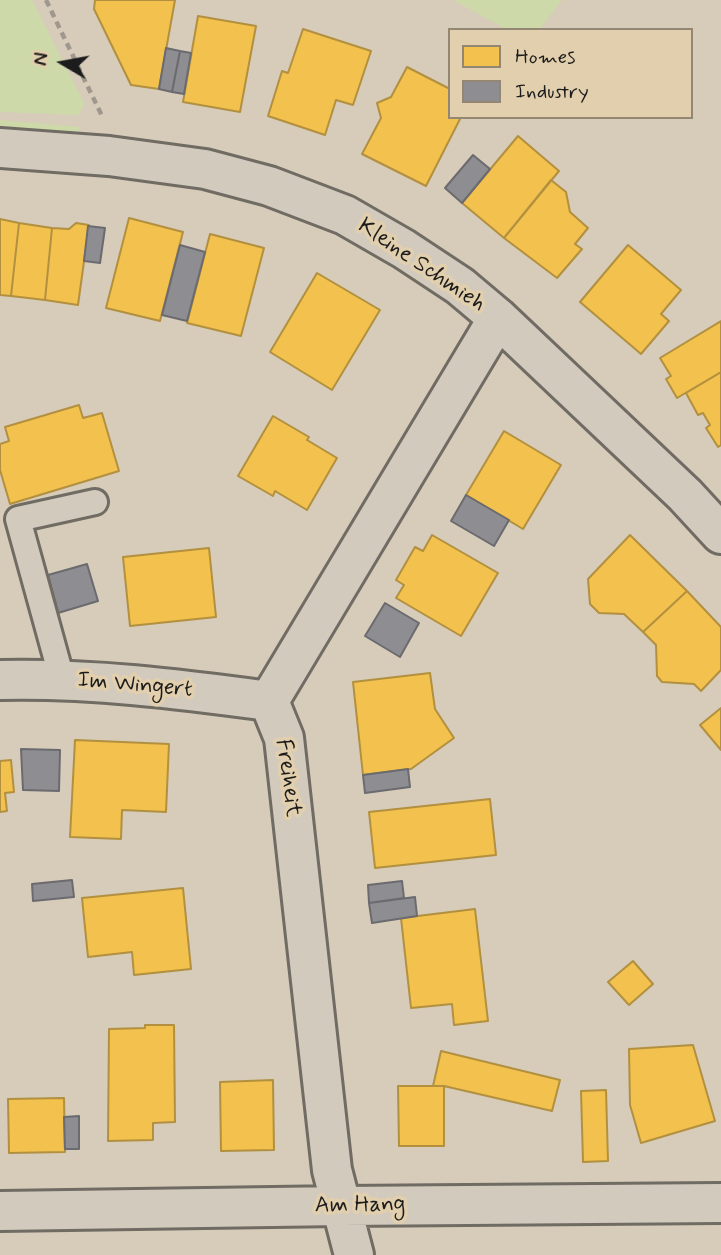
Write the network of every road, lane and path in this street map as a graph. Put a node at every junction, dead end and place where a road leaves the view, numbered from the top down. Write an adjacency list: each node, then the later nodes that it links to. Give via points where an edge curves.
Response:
1 (46, 0): 3 (path, via 108,130)
2 (0, 148): 3 (street, Kleine Schmieh)
3 (110, 156): 4 (street, Kleine Schmieh, via 205,169 269,186 345,215 460,286)
4 (498, 318): 6 (street, Kleine Schmieh); 9 (street)
5 (95, 502): 7 (lane, via 18,519)
6 (721, 534)
7 (62, 679): 8 (street, Im Wingert); 9 (street, Im Wingert)
8 (0, 680)
9 (269, 701): 11 (street, Freiheit, via 284,738 332,1170)
10 (721, 1203): 11 (street, Am Hang)
11 (341, 1206): 12 (street, Am Hang); 13 (street, Freiheit)
12 (0, 1211)
13 (354, 1255)

